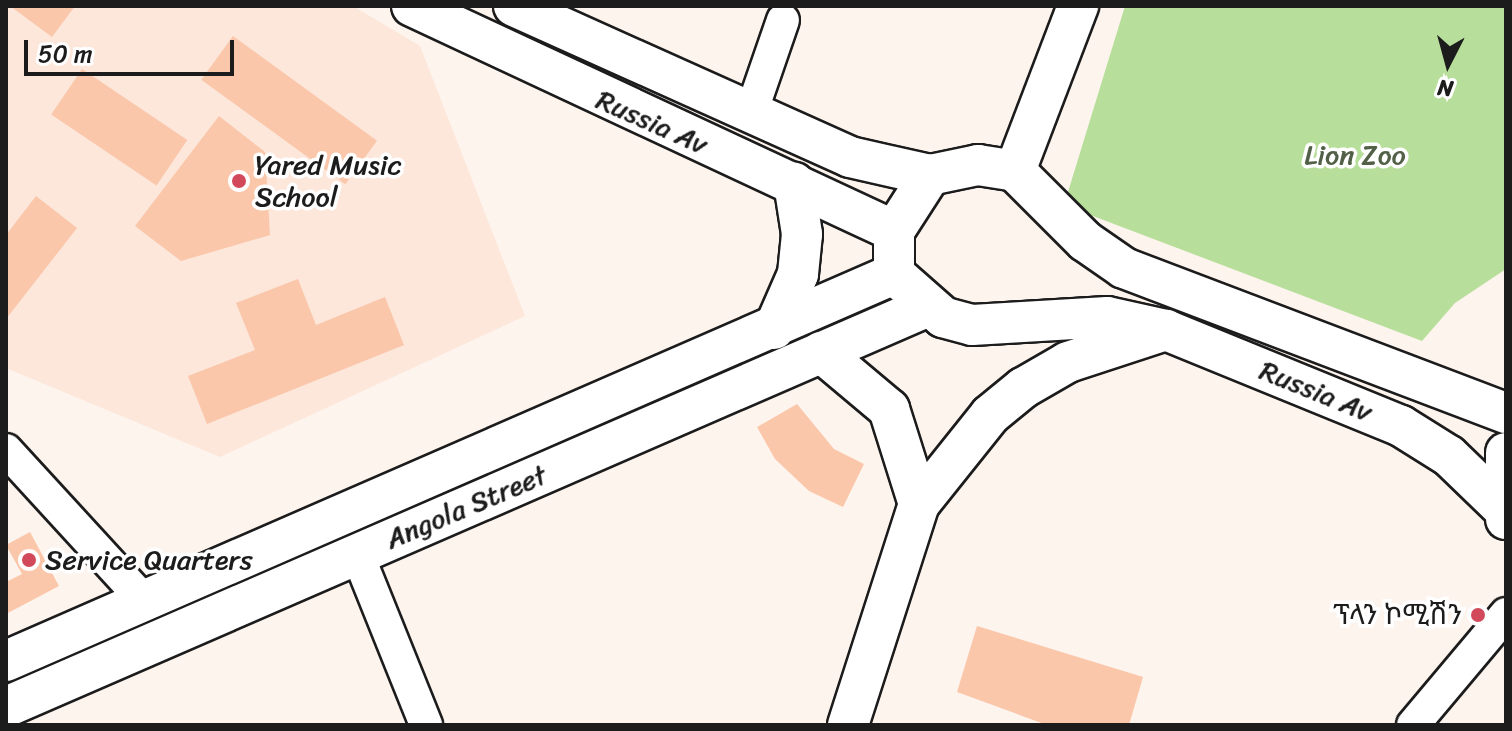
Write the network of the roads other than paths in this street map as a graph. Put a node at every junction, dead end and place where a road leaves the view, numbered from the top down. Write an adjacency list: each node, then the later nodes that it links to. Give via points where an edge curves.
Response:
1 (412, 6): 8 (main road, Russia Av, via 658,126)
2 (1078, 6): 6 (main road)
3 (530, 10): 5 (main road, Russia Av)
4 (783, 20): 5 (street)
5 (751, 113): 7 (main road, Russia Av, via 850,157)
6 (1015, 171): 7 (main road, via 978,165); 15 (main road, Russia Av, via 1085,241 1124,268)
7 (930, 175): 9 (main road)
8 (794, 183): 9 (main road, Russia Av); 12 (main road, via 802,234 798,274)
9 (894, 231): 10 (main road)
10 (894, 274): 11 (main road); 12 (main road)
11 (926, 307): 13 (main road, Russia Av, via 972,325 1107,317); 14 (main road, Angola Street)
12 (774, 329): 21 (main road)
13 (1166, 330): 18 (main road, via 1068,362 1023,388 990,415); 19 (main road, Russia Av, via 1401,426 1449,456)
14 (821, 352): 18 (main road, via 889,409); 20 (main road, Angola Street)
15 (1506, 413)
16 (6, 450): 21 (street)
17 (1506, 453): 19 (main road)
18 (919, 504): 26 (main road)
19 (1504, 513)
20 (357, 553): 24 (main road, Angola Street); 25 (street)
21 (146, 603): 23 (main road)
22 (1506, 614): 27 (street)
23 (6, 661)
24 (6, 707)
25 (426, 725)
26 (848, 725)
27 (1413, 725)

